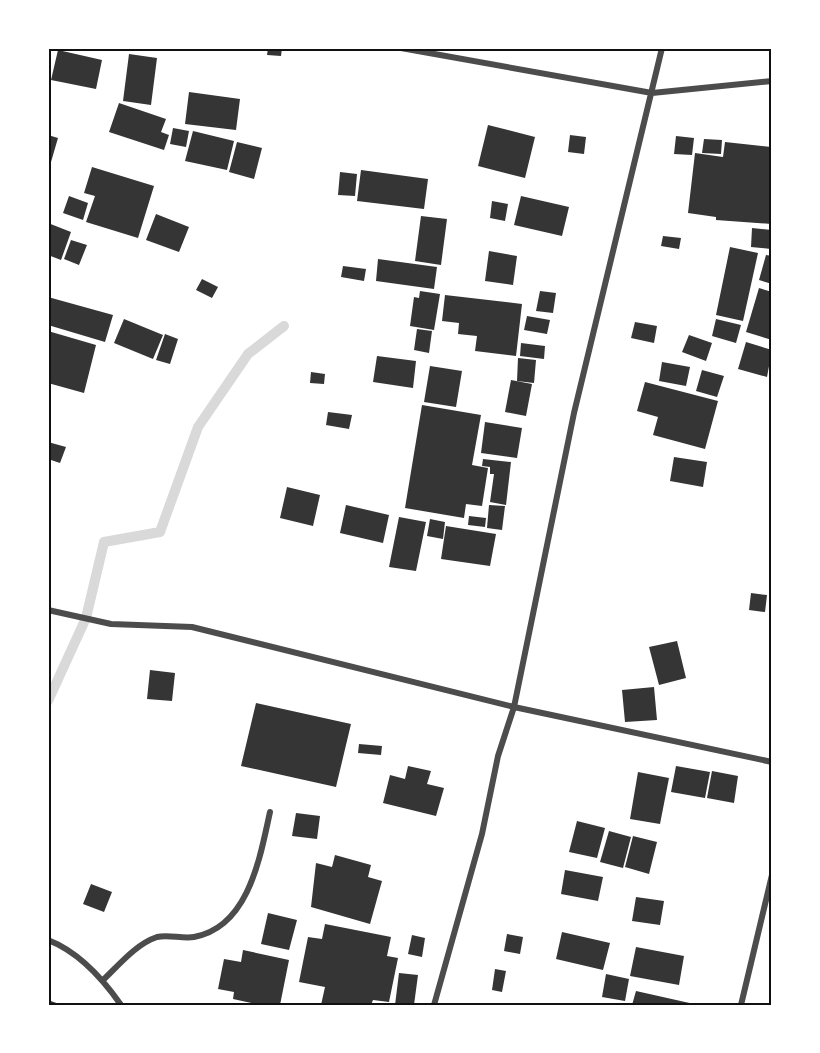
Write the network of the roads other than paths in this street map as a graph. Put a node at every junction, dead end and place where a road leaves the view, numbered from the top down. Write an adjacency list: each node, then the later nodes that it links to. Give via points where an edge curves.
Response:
1 (400, 48): 4 (street)
2 (663, 48): 4 (street)
3 (772, 81): 4 (street)
4 (652, 93): 6 (street, via 574,413)
5 (48, 610): 6 (street, via 111,624 192,627)
6 (514, 707): 7 (street); 13 (street)
7 (772, 762)
8 (270, 812): 11 (street, via 259,862 225,923 194,937 158,937 132,951)
9 (772, 875): 14 (street)
10 (48, 940): 11 (street, via 61,945)
11 (104, 980): 12 (street)
12 (121, 1005)
13 (435, 1005)
14 (741, 1005)

